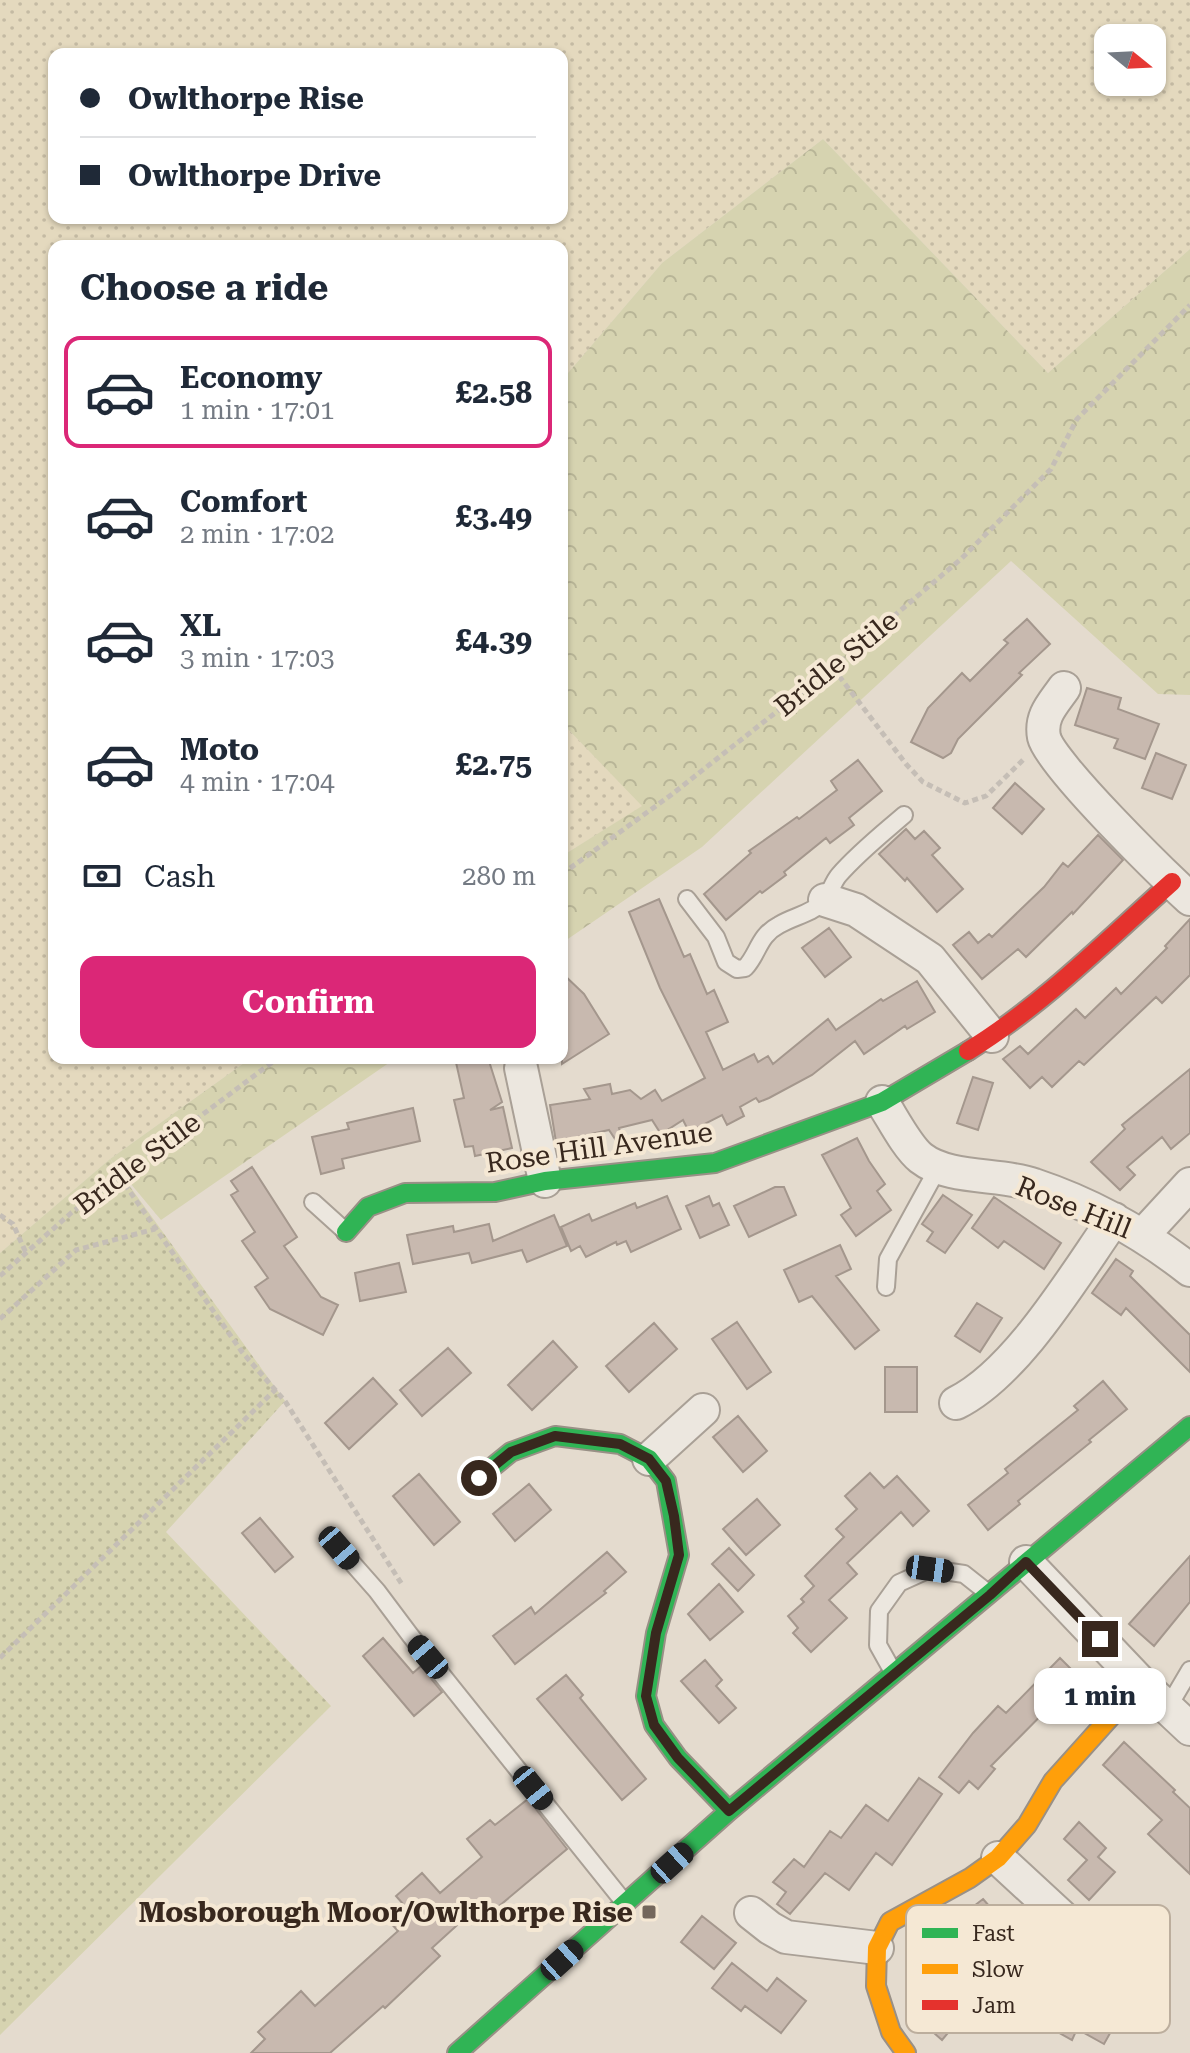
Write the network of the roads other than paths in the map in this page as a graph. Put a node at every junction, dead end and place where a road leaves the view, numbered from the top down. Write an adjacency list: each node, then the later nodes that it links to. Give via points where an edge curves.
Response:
1 (1064, 688): 3 (street, via 1043,717 1044,740 1073,780)
2 (904, 815): 5 (lane, via 849,863)
3 (1181, 890): 6 (street, Rose Hill Avenue)
4 (687, 899): 5 (lane, via 716,937 726,962 737,969 745,968 759,941 778,925)
5 (825, 900): 6 (street, via 856,910 930,959)
6 (992, 1036): 8 (street, Rose Hill Avenue)
7 (521, 1068): 10 (street)
8 (882, 1102): 9 (street, via 919,1157); 10 (street, Rose Hill Avenue, via 715,1163)
9 (938, 1168): 13 (street, Rose Hill, via 1031,1184); 17 (lane, via 888,1259)
10 (545, 1181): 14 (street, Rose Hill Avenue, via 495,1192 405,1193 368,1207)
11 (1190, 1184): 15 (street)
12 (313, 1202): 14 (lane)
13 (1114, 1219): 15 (street, Rose Hill); 18 (street, via 1016,1355 974,1394)
14 (346, 1232)
15 (1143, 1235): 16 (street, Rose Hill)
16 (1190, 1270)
17 (886, 1287)
18 (956, 1403)
19 (703, 1410): 21 (street)
20 (1190, 1426): 24 (street)
21 (649, 1459): 22 (street, via 620,1444 555,1436 511,1452); 30 (street, via 666,1481 679,1555 656,1633 646,1696 654,1725)
22 (479, 1478)
23 (339, 1548): 32 (lane)
24 (1026, 1562): 25 (street); 28 (street)
25 (990, 1595): 27 (street); 27 (lane, via 964,1574 930,1569 899,1583 879,1611 878,1645)
26 (1190, 1670): 29 (lane)
27 (894, 1675): 30 (street)
28 (1141, 1683): 29 (street); 31 (street, via 1053,1781 1027,1825)
29 (1179, 1719)
30 (729, 1811): 32 (street)
31 (998, 1858): 33 (street); 34 (street)
32 (626, 1904): 38 (street)
33 (921, 1905)
34 (1049, 1905)
35 (751, 1913): 37 (street, via 786,1937)
36 (906, 1913): 37 (street, via 890,1922)
37 (877, 1948): 39 (street, via 876,1986 891,2032)
38 (457, 2053)
39 (906, 2053)

